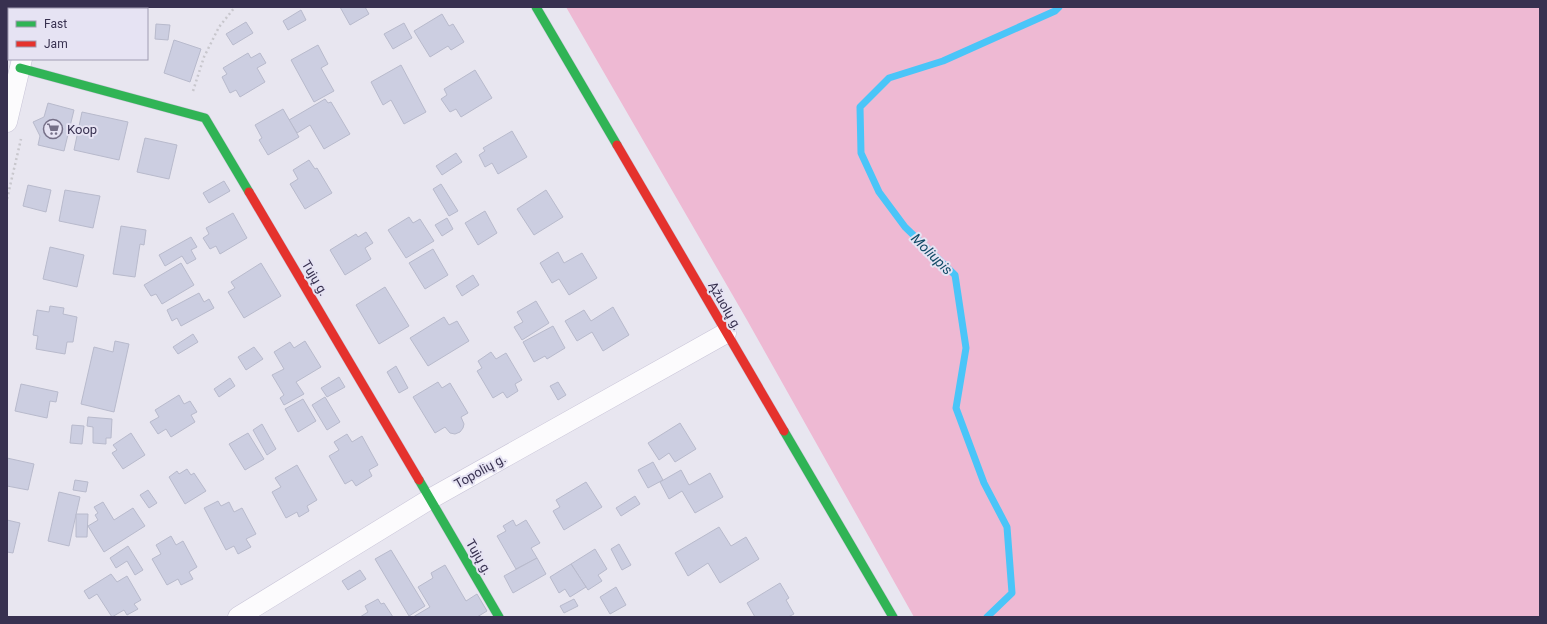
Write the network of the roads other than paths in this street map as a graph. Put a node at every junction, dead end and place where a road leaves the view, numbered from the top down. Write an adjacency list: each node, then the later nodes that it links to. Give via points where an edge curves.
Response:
1 (536, 7): 4 (street, Ąžuolų g.)
2 (21, 64): 3 (street); 5 (street, Tujų g., via 205,118)
3 (7, 122)
4 (726, 333): 5 (street, Topolių g.); 8 (street, Ąžuolų g.)
5 (430, 499): 6 (street, Topolių g.); 7 (street, Tujų g.)
6 (238, 617)
7 (499, 617)
8 (893, 617)

